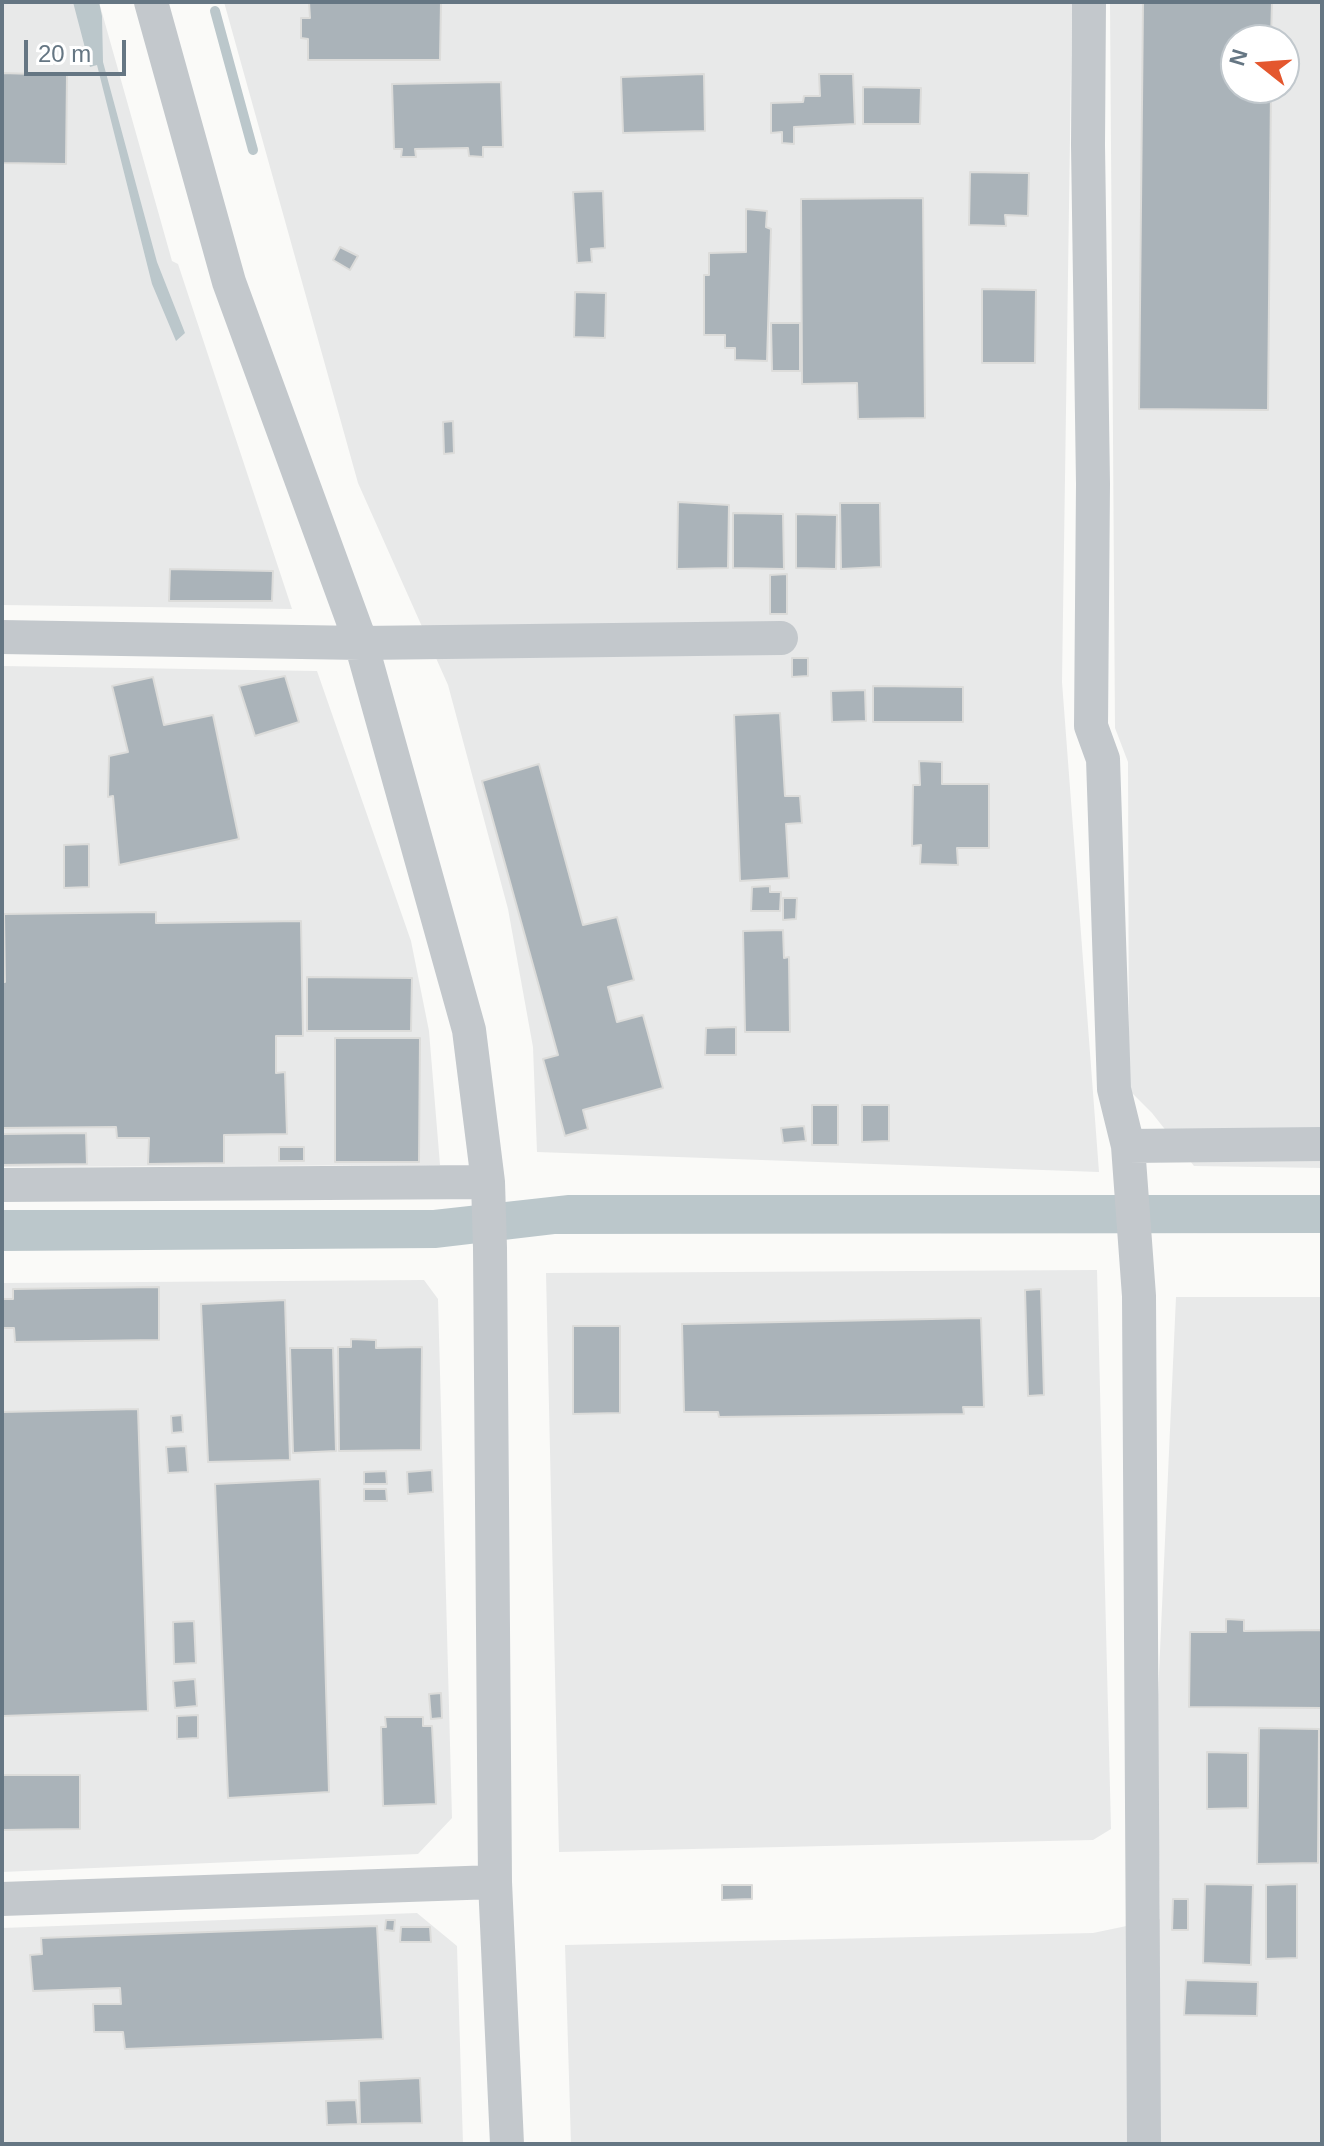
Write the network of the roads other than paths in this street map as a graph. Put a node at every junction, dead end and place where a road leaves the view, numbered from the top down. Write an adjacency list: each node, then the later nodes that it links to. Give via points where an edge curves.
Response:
1 (151, 2): 5 (street, via 229,282)
2 (1089, 2): 7 (street, via 1091,726 1103,759 1114,1089)
3 (2, 637): 5 (street)
4 (781, 638): 5 (street)
5 (361, 643): 9 (street, via 469,1030)
6 (1322, 1144): 7 (street)
7 (1128, 1146): 13 (street, via 1139,1296)
8 (2, 1185): 9 (street)
9 (488, 1191): 10 (street)
10 (495, 1882): 11 (street); 12 (street)
11 (2, 1899)
12 (507, 2144)
13 (1144, 2144)

